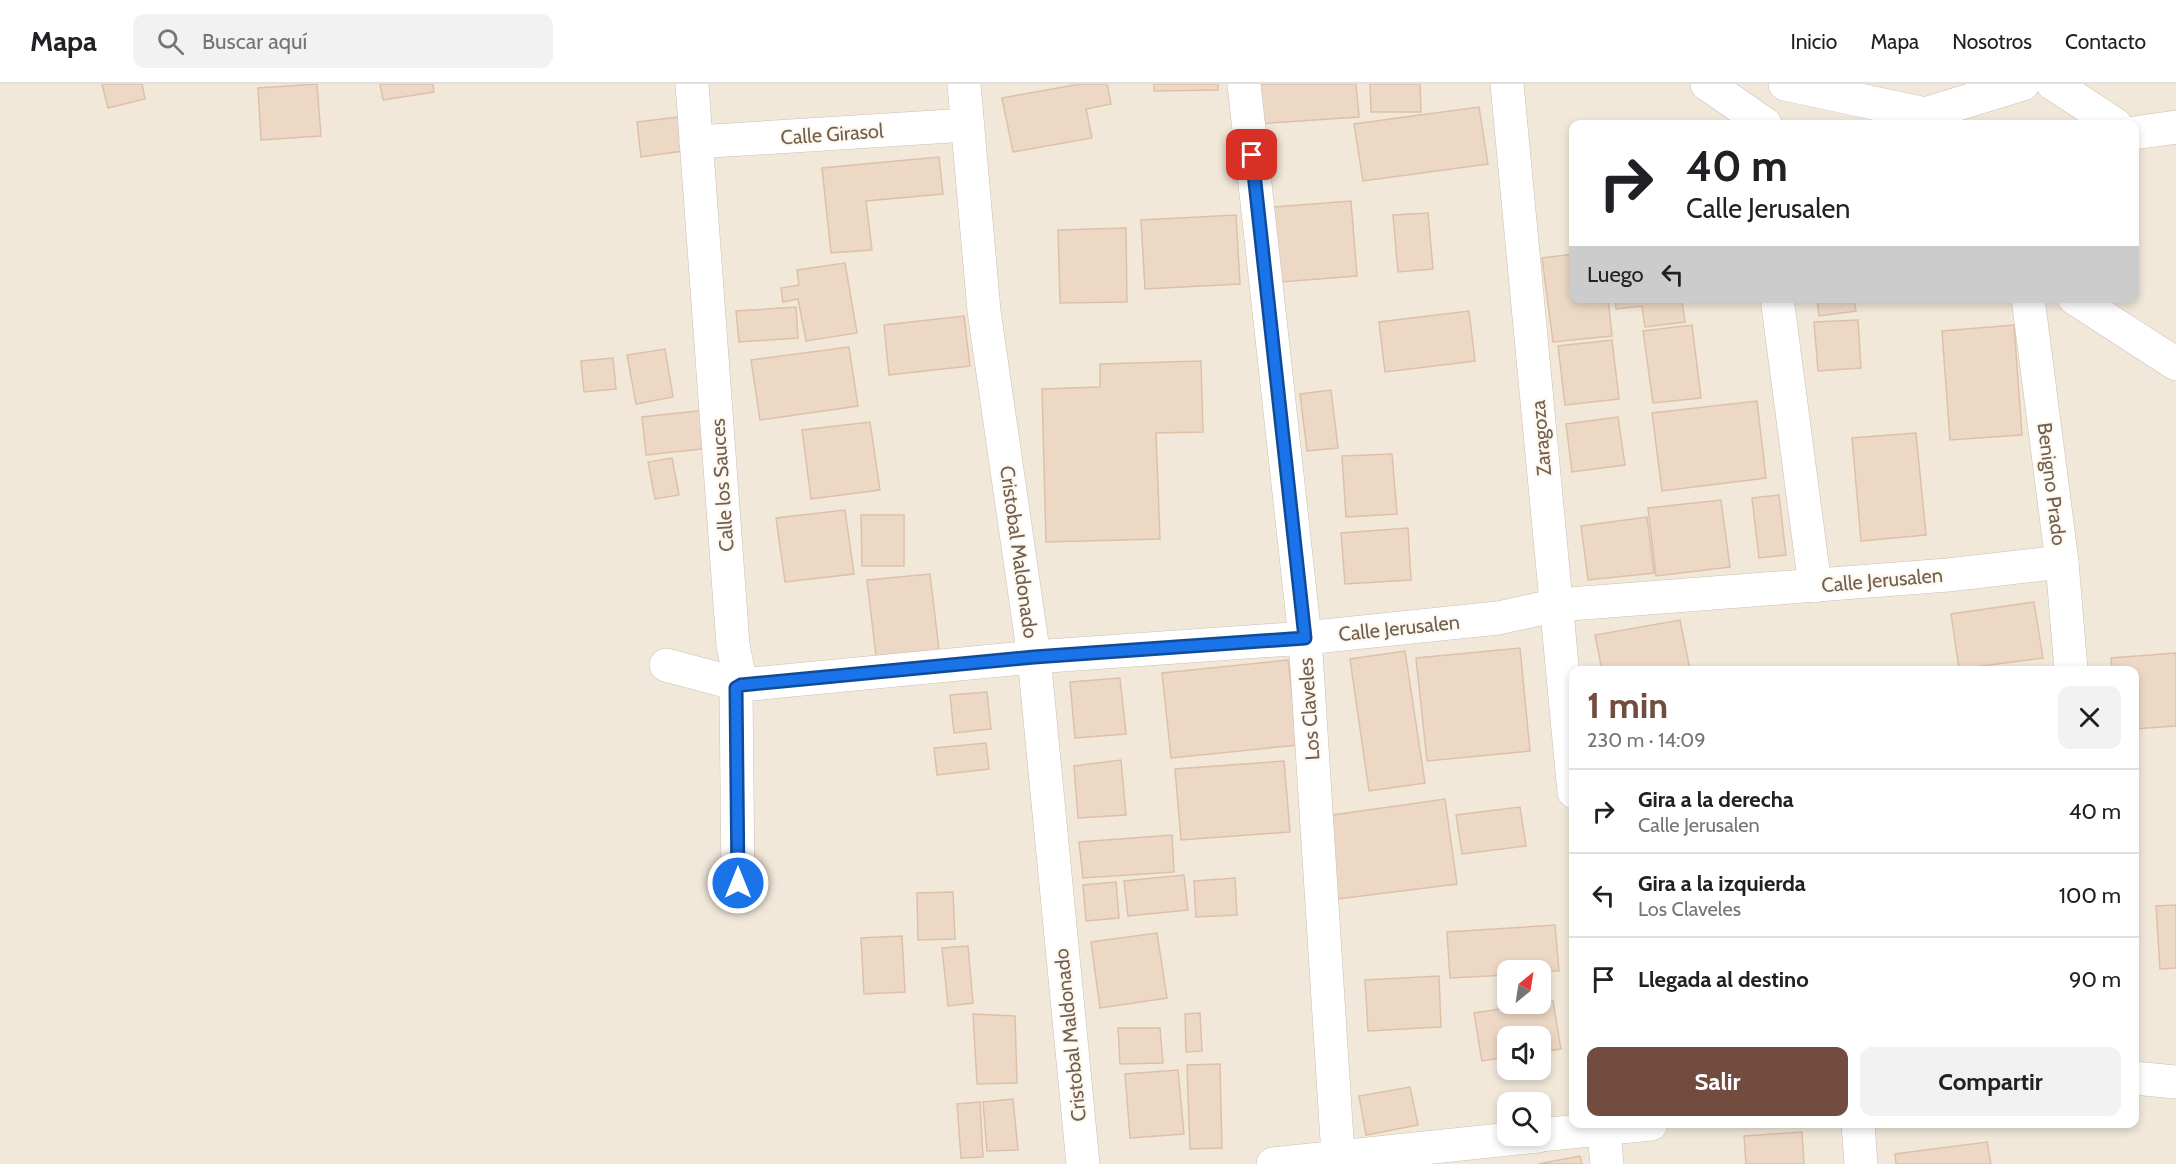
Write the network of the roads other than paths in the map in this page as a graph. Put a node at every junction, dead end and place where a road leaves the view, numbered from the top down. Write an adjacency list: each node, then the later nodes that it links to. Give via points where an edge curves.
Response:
1 (692, 84): 14 (street, Calle los Sauces)
2 (964, 84): 11 (street, Cristobal Maldonado)
3 (1244, 84): 22 (street, Los Claveles)
4 (1507, 84): 21 (street, Zaragoza)
5 (1707, 84): 9 (street)
6 (1785, 84): 7 (street, via 1925,114)
7 (2023, 84)
8 (2053, 84): 10 (street)
9 (1759, 120)
10 (2109, 120)
11 (967, 125): 14 (street, Calle Girasol); 23 (street, Cristobal Maldonado, via 984,311)
12 (2176, 127): 13 (street)
13 (2139, 132)
14 (696, 142): 26 (street, Calle los Sauces, via 734,645)
15 (1778, 303): 20 (street)
16 (2029, 303): 19 (street, Benigno Prado)
17 (2082, 303): 18 (street)
18 (2176, 364)
19 (2062, 562): 20 (street, Calle Jerusalen); 25 (street, Benigno Prado)
20 (1815, 586): 21 (street, Calle Jerusalen)
21 (1557, 605): 22 (street, Calle Jerusalen, via 1498,618); 27 (street, Zaragoza)
22 (1305, 638): 23 (street, Calle Jerusalen); 36 (street, Los Claveles)
23 (1034, 657): 26 (street, Calle Jerusalen); 37 (street, Cristobal Maldonado)
24 (666, 664): 26 (street, Calle Jerusalen)
25 (2071, 666)
26 (741, 685): 28 (street, Calle los Sauces, via 736,688)
27 (1569, 737)
28 (738, 883)
29 (2139, 1078): 30 (street)
30 (2176, 1082)
31 (1589, 1128): 34 (street)
32 (1603, 1128): 39 (street)
33 (1858, 1128): 40 (street)
34 (1551, 1133)
35 (1497, 1139): 36 (street)
36 (1338, 1156): 38 (street)
37 (1083, 1164)
38 (1272, 1164)
39 (1607, 1164)
40 (1861, 1164)

